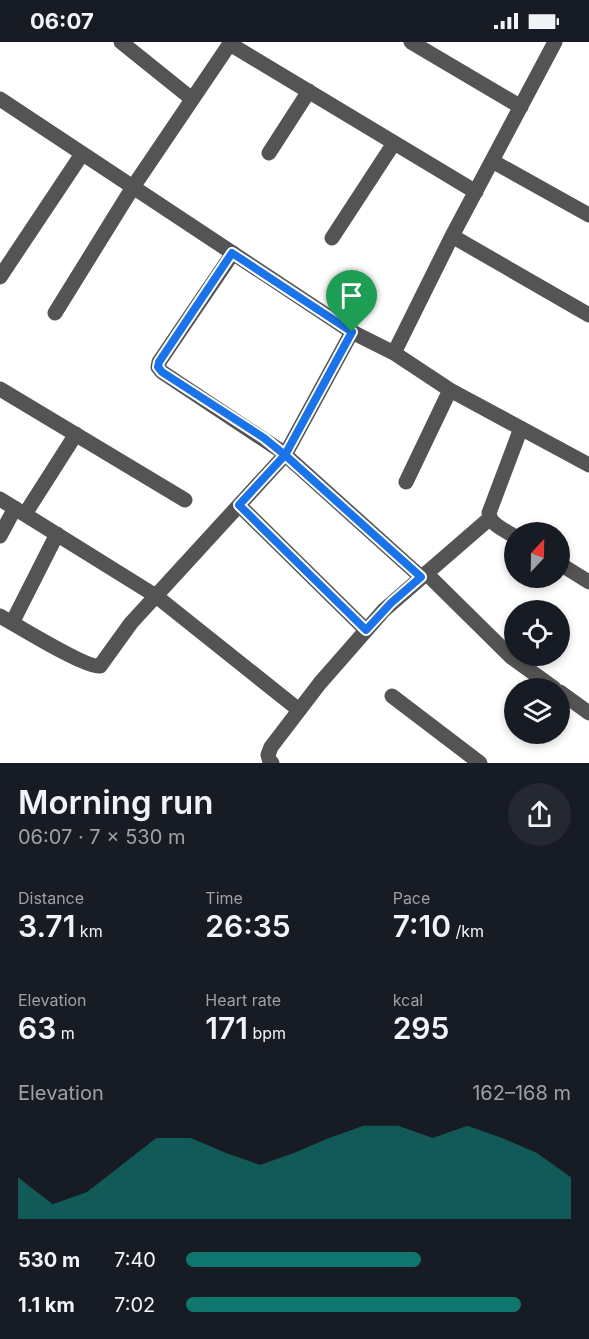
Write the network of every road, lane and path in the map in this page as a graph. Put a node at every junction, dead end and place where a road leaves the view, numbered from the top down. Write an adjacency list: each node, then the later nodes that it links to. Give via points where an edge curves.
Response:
1 (121, 42): 7 (street)
2 (411, 42): 8 (street)
3 (555, 42): 8 (street)
4 (231, 43): 5 (street); 7 (street)
5 (309, 91): 9 (street); 10 (street)
6 (0, 99): 11 (street)
7 (192, 99): 13 (street)
8 (521, 107): 12 (street)
9 (394, 142): 14 (street); 17 (street)
10 (269, 153)
11 (82, 154): 13 (street); 19 (street)
12 (492, 161): 14 (street); 15 (street)
13 (133, 187): 18 (street); 20 (street)
14 (468, 187): 16 (street)
15 (587, 210)
16 (452, 236): 21 (street); 23 (street)
17 (333, 238)
18 (232, 253): 22 (street); 28 (street, via 158,367)
19 (0, 277)
20 (55, 313)
21 (589, 315)
22 (352, 332): 23 (street); 28 (street)
23 (390, 351): 25 (street)
24 (0, 389): 27 (street)
25 (450, 390): 26 (street); 30 (street)
26 (521, 428): 29 (street); 35 (street)
27 (76, 434): 32 (street); 34 (street)
28 (283, 453): 33 (street); 40 (street)
29 (589, 465)
30 (406, 482)
31 (0, 499): 34 (street)
32 (185, 500)
33 (239, 505): 42 (street); 44 (street)
34 (20, 511): 37 (street); 38 (street)
35 (489, 519): 36 (street); 40 (street)
36 (504, 529)
37 (57, 534): 42 (street); 43 (street)
38 (0, 536)
39 (570, 570): 41 (street)
40 (424, 575): 44 (street); 45 (street, via 511,657)
41 (589, 582)
42 (150, 593): 43 (street, via 100,666 73,657); 48 (street)
43 (6, 620)
44 (366, 630): 48 (street)
45 (540, 678)
46 (392, 696): 51 (street)
47 (570, 699): 49 (street)
48 (299, 710): 50 (street, via 271,747)
49 (589, 713)
50 (268, 760)
51 (480, 763)

